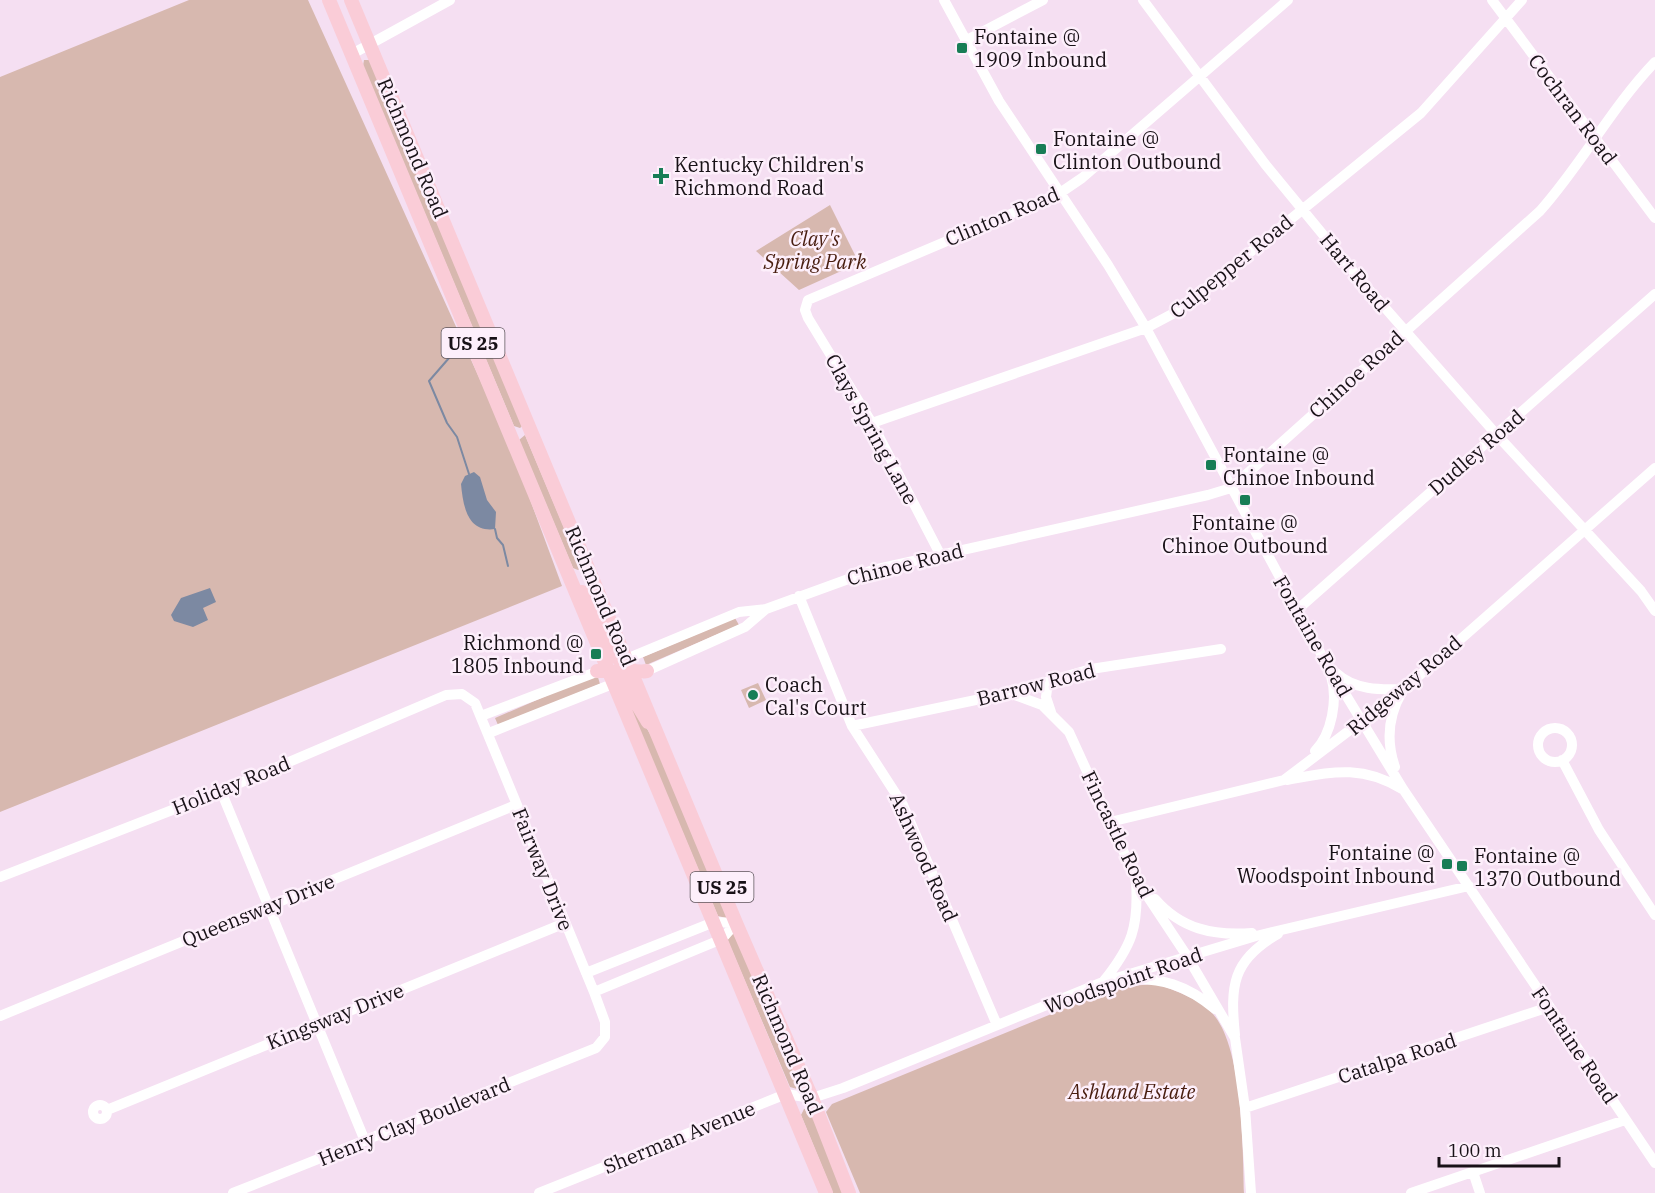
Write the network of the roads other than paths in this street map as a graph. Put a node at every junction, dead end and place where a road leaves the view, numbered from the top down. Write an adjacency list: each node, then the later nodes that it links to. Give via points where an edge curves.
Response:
1 (330, 0): 13 (main road, Richmond Road / US 25)
2 (351, 0): 12 (main road, Richmond Road / US 25)
3 (450, 0): 12 (street)
4 (944, 0): 11 (street, Fontaine Road)
5 (1043, 0): 11 (street)
6 (1143, 0): 15 (street, Hart Road)
7 (1288, 0): 15 (street, Clinton Road)
8 (1492, 0): 10 (street, Cochran Road)
9 (1522, 0): 10 (street, Culpepper Road)
10 (1506, 19): 16 (street, Cochran Road); 18 (street, Culpepper Road, via 1421,113)
11 (965, 41): 17 (street, Fontaine Road)
12 (370, 44): 13 (street); 36 (main road, Richmond Road / US 25)
13 (352, 54): 36 (main road, Richmond Road / US 25, via 571,579)
14 (1655, 62): 16 (street, Chinoe Road)
15 (1200, 77): 17 (street, Clinton Road); 18 (street, Hart Road)
16 (1595, 138): 19 (street, Cochran Road); 23 (street, Chinoe Road, via 1539,211)
17 (1060, 193): 21 (street, Clinton Road); 22 (street, Fontaine Road)
18 (1302, 208): 22 (street, Culpepper Road, via 1178,311); 23 (street, Hart Road)
19 (1655, 218)
20 (1655, 294): 25 (street, Dudley Road)
21 (806, 304): 24 (street, Clays Spring Lane, via 810,321)
22 (1146, 328): 24 (street, Culpepper Road); 27 (street, Fontaine Road)
23 (1405, 330): 25 (street, Hart Road); 27 (street, Chinoe Road)
24 (872, 423): 29 (street, Clays Spring Lane)
25 (1496, 434): 28 (street, Hart Road); 32 (street, Dudley Road)
26 (1655, 468): 28 (street, Ridgeway Road)
27 (1231, 488): 29 (street, Chinoe Road); 32 (street, Fontaine Road)
28 (1584, 530): 33 (street, Hart Road); 38 (street, Ridgeway Road)
29 (940, 554): 30 (street, Chinoe Road, via 845,578)
30 (799, 596): 31 (street, Chinoe Road); 44 (street, Ashwood Road)
31 (766, 609): 36 (street, Chinoe Road, via 739,612); 36 (street, Chinoe Road, via 745,627)
32 (1297, 610): 35 (street, Fontaine Road)
33 (1655, 611)
34 (1221, 649): 37 (street, Barrow Road, via 1091,669)
35 (1328, 666): 38 (street, via 1341,678 1359,686); 43 (street, Fontaine Road); 47 (street, via 1334,693 1329,727 1318,748)
36 (621, 671): 42 (street); 45 (street); 57 (main road, Richmond Road / US 25); 59 (main road, Richmond Road / US 25, via 634,703 663,744)
37 (1048, 682): 39 (street, Barrow Road); 41 (street, via 1046,697)
38 (1404, 688): 43 (street, Ridgeway Road); 48 (street, via 1389,730 1391,755)
39 (1009, 693): 41 (street, Fincastle Road, via 1027,698); 44 (street, Barrow Road)
40 (461, 694): 42 (street, Fairway Drive, via 475,703); 49 (street, Holiday Road, via 446,695)
41 (1051, 713): 51 (street, Fincastle Road, via 1073,738)
42 (481, 716): 45 (street, Fairway Drive)
43 (1362, 721): 47 (street, Ridgeway Road); 48 (street, Fontaine Road)
44 (852, 726): 70 (street, Ashwood Road, via 903,804)
45 (489, 733): 50 (street, Fairway Drive)
46 (1562, 760): 56 (street, via 1599,830)
47 (1284, 780): 48 (street, via 1360,771); 51 (street, Ridgeway Road)
48 (1403, 789): 54 (street, Fontaine Road)
49 (221, 791): 52 (street, Holiday Road); 55 (street)
50 (516, 805): 55 (street, Queensway Drive); 58 (street, Fairway Drive)
51 (1110, 822): 53 (street, Fincastle Road)
52 (0, 877)
53 (1136, 879): 60 (street, via 1171,916 1194,928 1234,934); 62 (street, Fincastle Road); 64 (street, via 1133,935)
54 (1468, 886): 60 (street, Woodspoint Road); 66 (street, Fontaine Road)
55 (269, 905): 67 (street, Queensway Drive); 69 (street)
56 (1655, 915)
57 (714, 922): 59 (street); 61 (main road, Richmond Road / US 25); 63 (street)
58 (565, 923): 63 (street, Fairway Drive); 69 (street, Kingsway Drive)
59 (736, 923): 61 (street); 74 (main road, Richmond Road / US 25)
60 (1285, 930): 62 (street, Woodspoint Road); 71 (street, via 1256,950 1238,970 1233,1005)
61 (722, 939): 65 (street); 73 (main road, Richmond Road / US 25)
62 (1187, 956): 64 (street, Woodspoint Road); 68 (street, Fincastle Road)
63 (586, 973): 65 (street, Fairway Drive)
64 (1103, 982): 68 (street, via 1170,982 1195,993); 70 (street, Woodspoint Road)
65 (594, 992): 72 (street, Fairway Drive, via 607,1033)
66 (1549, 1007): 75 (street, Catalpa Road); 77 (street, Fontaine Road)
67 (0, 1016)
68 (1224, 1018): 71 (street, Fincastle Road)
69 (316, 1023): 76 (street, Kingsway Drive); 78 (street)
70 (997, 1025): 74 (street, Woodspoint Road)
71 (1235, 1038): 75 (street, Fincastle Road)
72 (596, 1048): 78 (street, Henry Clay Boulevard)
73 (786, 1094): 74 (street, Woodspoint Road); 82 (street, Sherman Avenue); 83 (main road, Richmond Road / US 25)
74 (812, 1098): 84 (main road, Richmond Road / US 25)
75 (1245, 1108): 85 (street, Fincastle Road)
76 (106, 1110)
77 (1625, 1120): 79 (street, Fontaine Road); 80 (street)
78 (365, 1142): 81 (street, Henry Clay Boulevard)
79 (1655, 1163)
80 (1473, 1172): 86 (street); 87 (street)
81 (232, 1193)
82 (539, 1193)
83 (826, 1193)
84 (849, 1193)
85 (1251, 1193)
86 (1411, 1193)
87 (1480, 1193)

